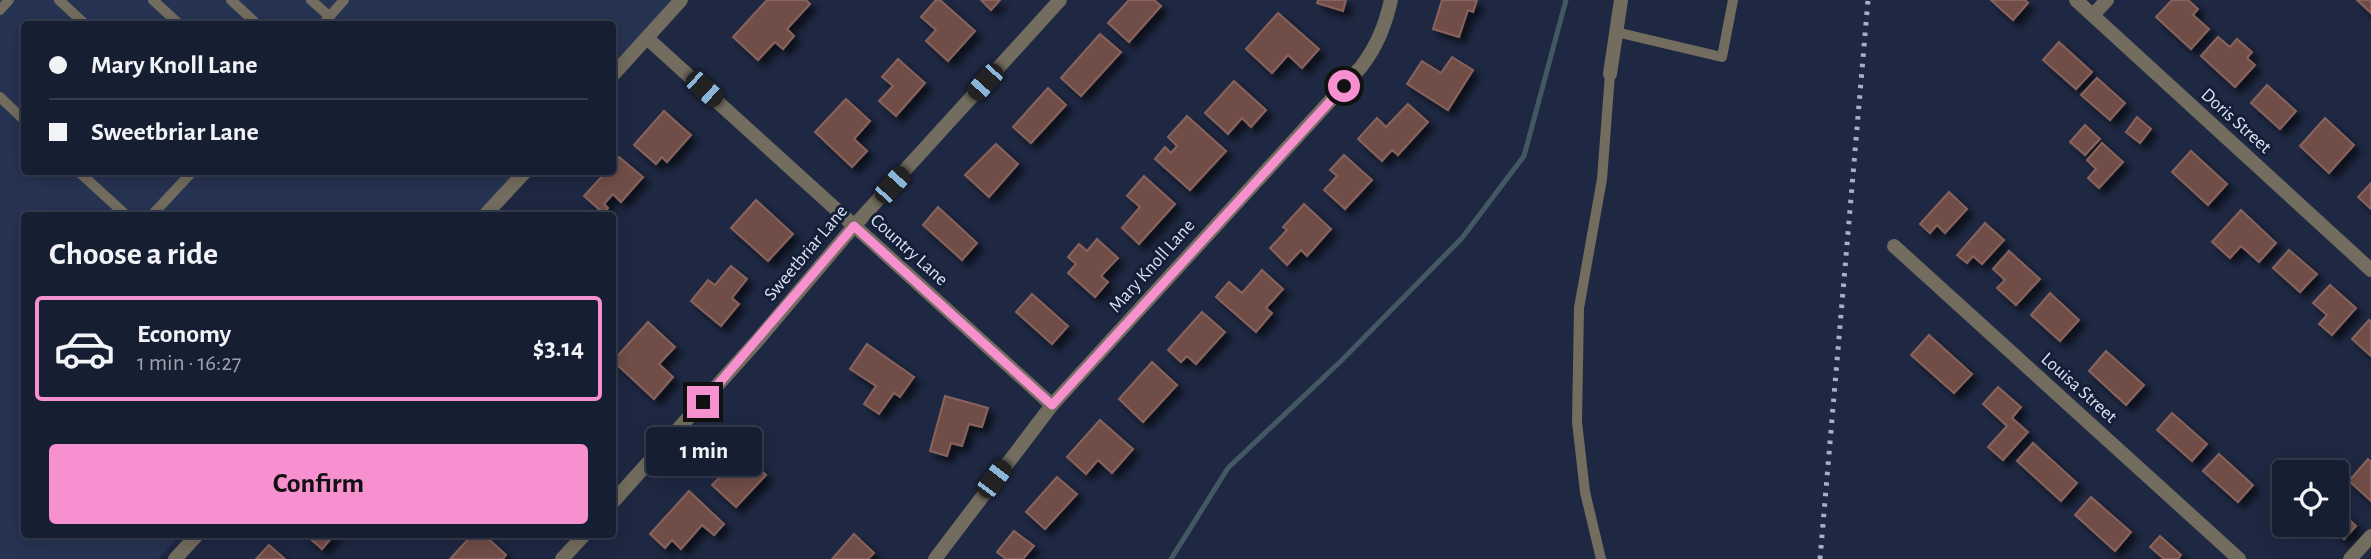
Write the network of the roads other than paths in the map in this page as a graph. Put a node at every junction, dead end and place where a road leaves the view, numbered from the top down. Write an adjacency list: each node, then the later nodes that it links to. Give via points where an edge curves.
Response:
1 (9, 0): 14 (lane)
2 (59, 0): 16 (lane)
3 (153, 0): 17 (lane)
4 (231, 0): 18 (lane)
5 (311, 0): 19 (lane)
6 (344, 0): 19 (lane)
7 (681, 0): 21 (street)
8 (1060, 0): 32 (street, Sweetbriar Lane)
9 (1391, 0): 35 (street, Mary Knoll Lane, via 1377,46 1361,67)
10 (1621, 0): 20 (street)
11 (1733, 0): 20 (lane, via 1722,57)
12 (2076, 0): 15 (street, Doris Street)
13 (2107, 0): 15 (street)
14 (0, 10)
15 (2093, 16): 34 (street, Doris Street)
16 (82, 21)
17 (176, 21)
18 (254, 21)
19 (326, 21)
20 (1616, 32): 23 (street)
21 (647, 38): 22 (street); 32 (street, Country Lane)
22 (616, 72)
23 (1610, 74): 43 (lane, via 1602,179 1579,308 1577,422 1585,492)
24 (0, 97): 25 (lane)
25 (21, 117)
26 (82, 175): 29 (lane)
27 (189, 175): 30 (lane)
28 (522, 175): 31 (street)
29 (123, 212)
30 (155, 212)
31 (488, 212)
32 (854, 226): 35 (street, Country Lane); 36 (street, Sweetbriar Lane)
33 (1894, 246): 44 (street, Louisa Street)
34 (2371, 270)
35 (1052, 405): 42 (street, Mary Knoll Lane)
36 (616, 499)
37 (2371, 536): 45 (street)
38 (194, 538): 40 (street)
39 (581, 538): 41 (street)
40 (175, 559)
41 (562, 559)
42 (935, 559)
43 (1601, 559)
44 (2239, 559)
45 (2350, 559)

